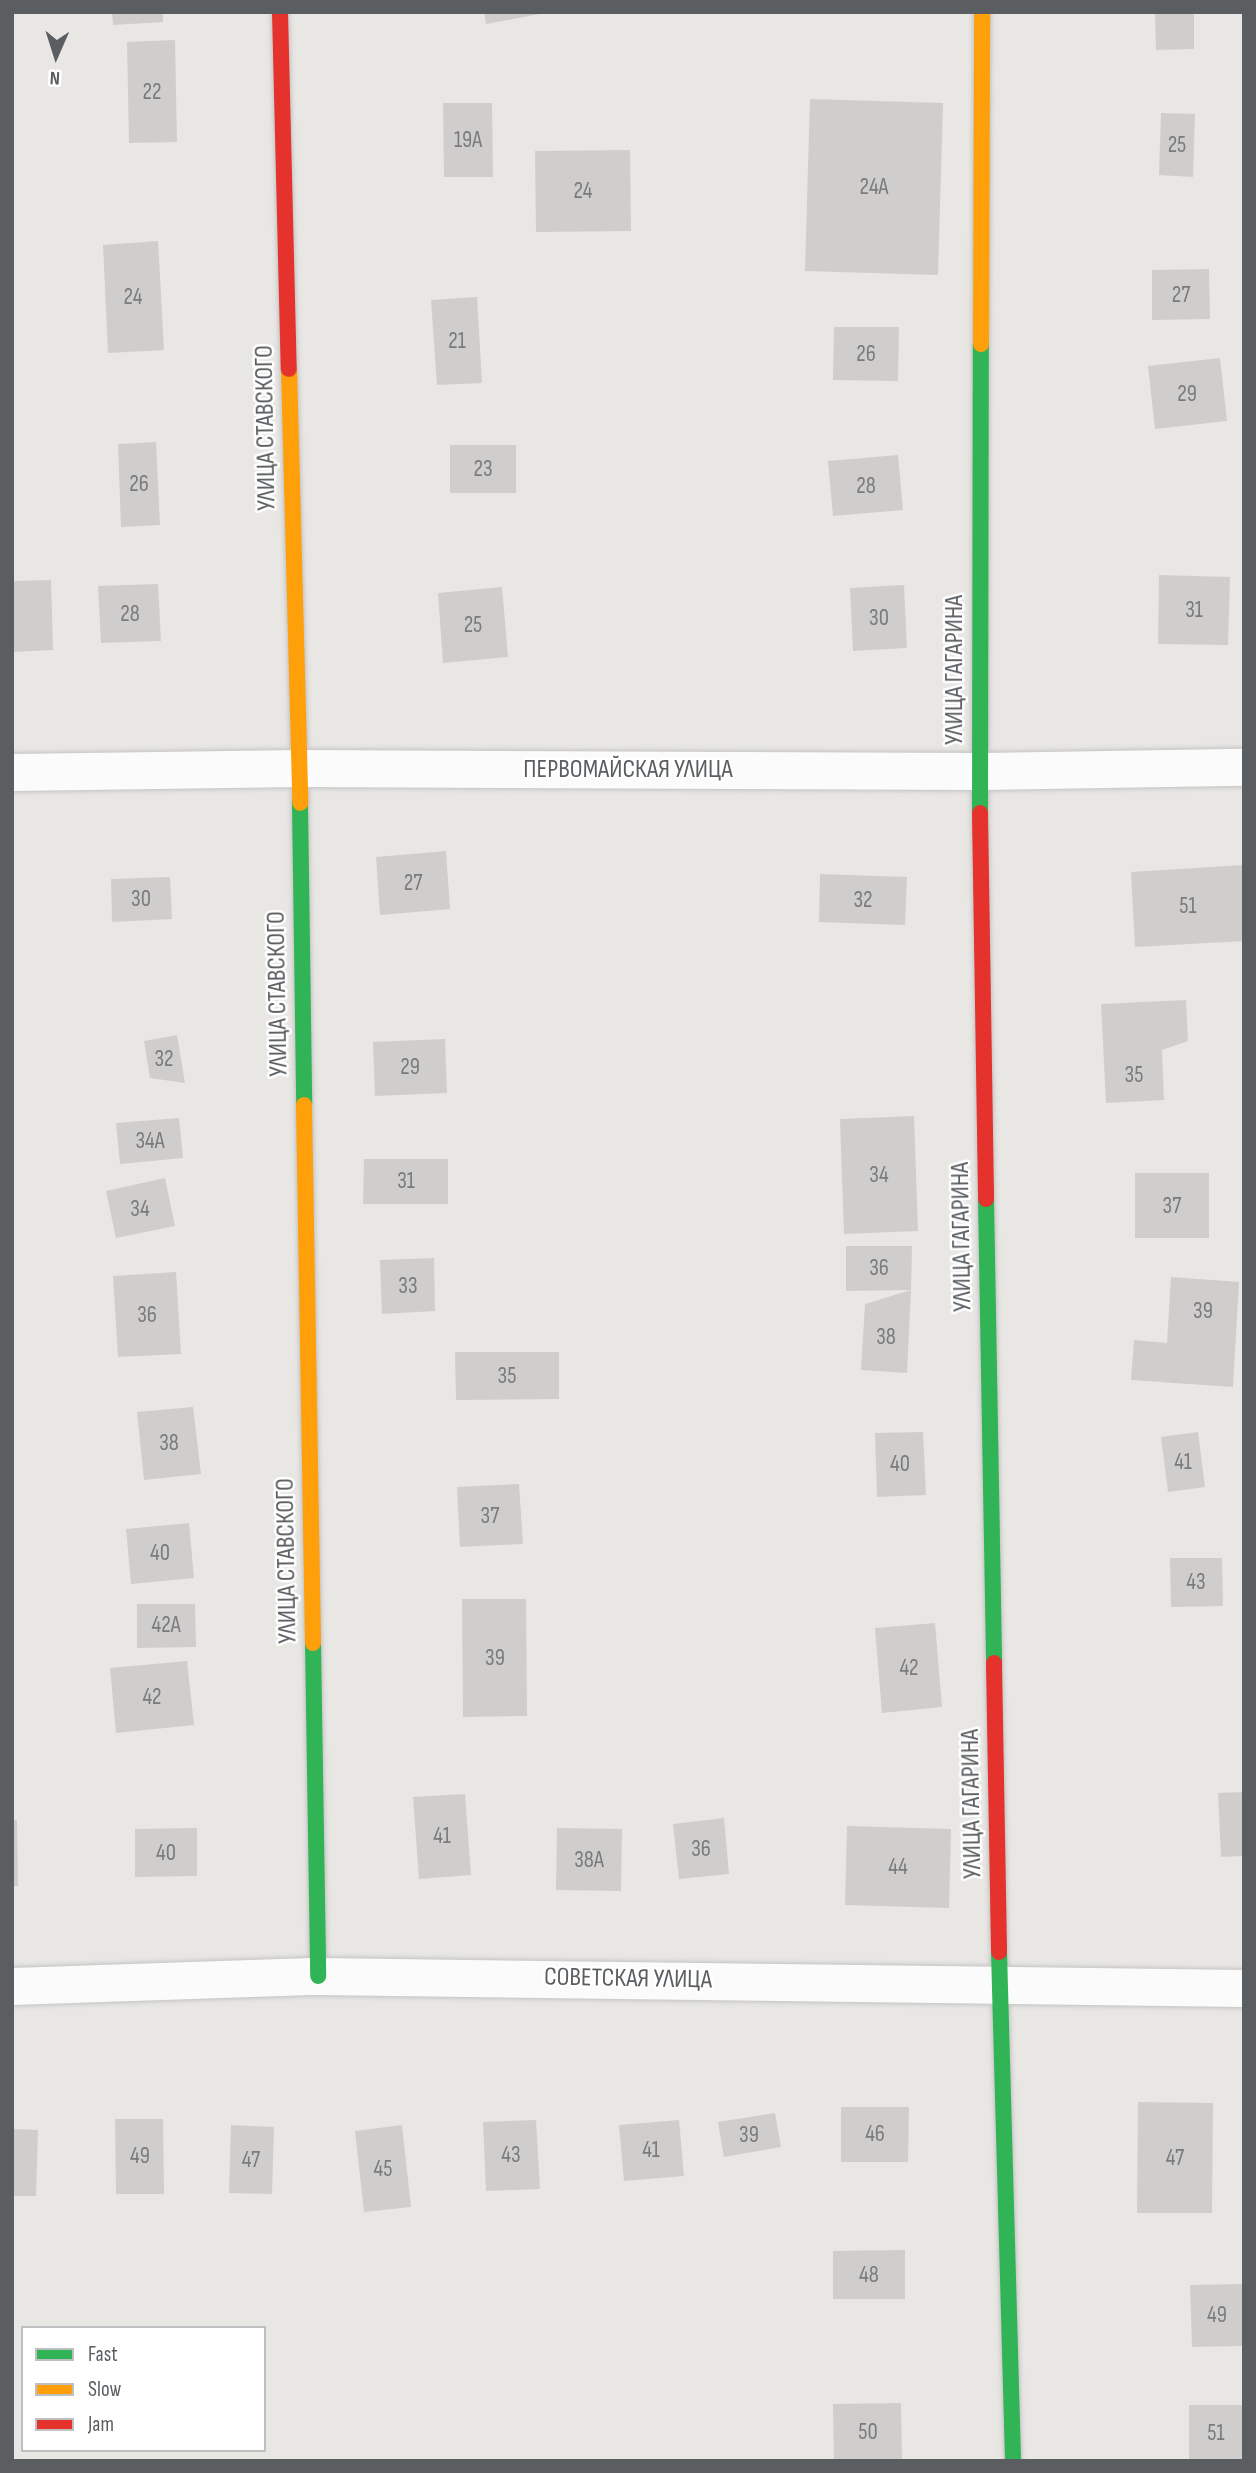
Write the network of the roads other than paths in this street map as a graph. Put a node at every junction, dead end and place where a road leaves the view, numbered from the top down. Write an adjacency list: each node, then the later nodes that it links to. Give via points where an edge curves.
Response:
1 (280, 12): 4 (street, УЛИЦА СТАВСКОГО)
2 (982, 12): 5 (street, УЛИЦА ГАГАРИНА)
3 (1244, 766): 5 (street, ПЕРВОМАЙСКАЯ УЛИЦА)
4 (299, 768): 5 (street, ПЕРВОМАЙСКАЯ УЛИЦА); 6 (street, ПЕРВОМАЙСКАЯ УЛИЦА); 7 (street, УЛИЦА СТАВСКОГО)
5 (979, 771): 8 (street, УЛИЦА ГАГАРИНА)
6 (12, 772)
7 (318, 1976): 8 (street, СОВЕТСКАЯ УЛИЦА); 9 (street, СОВЕТСКАЯ УЛИЦА)
8 (1000, 1982): 10 (street, СОВЕТСКАЯ УЛИЦА); 11 (street, УЛИЦА ГАГАРИНА)
9 (12, 1986)
10 (1244, 1988)
11 (1013, 2461)

